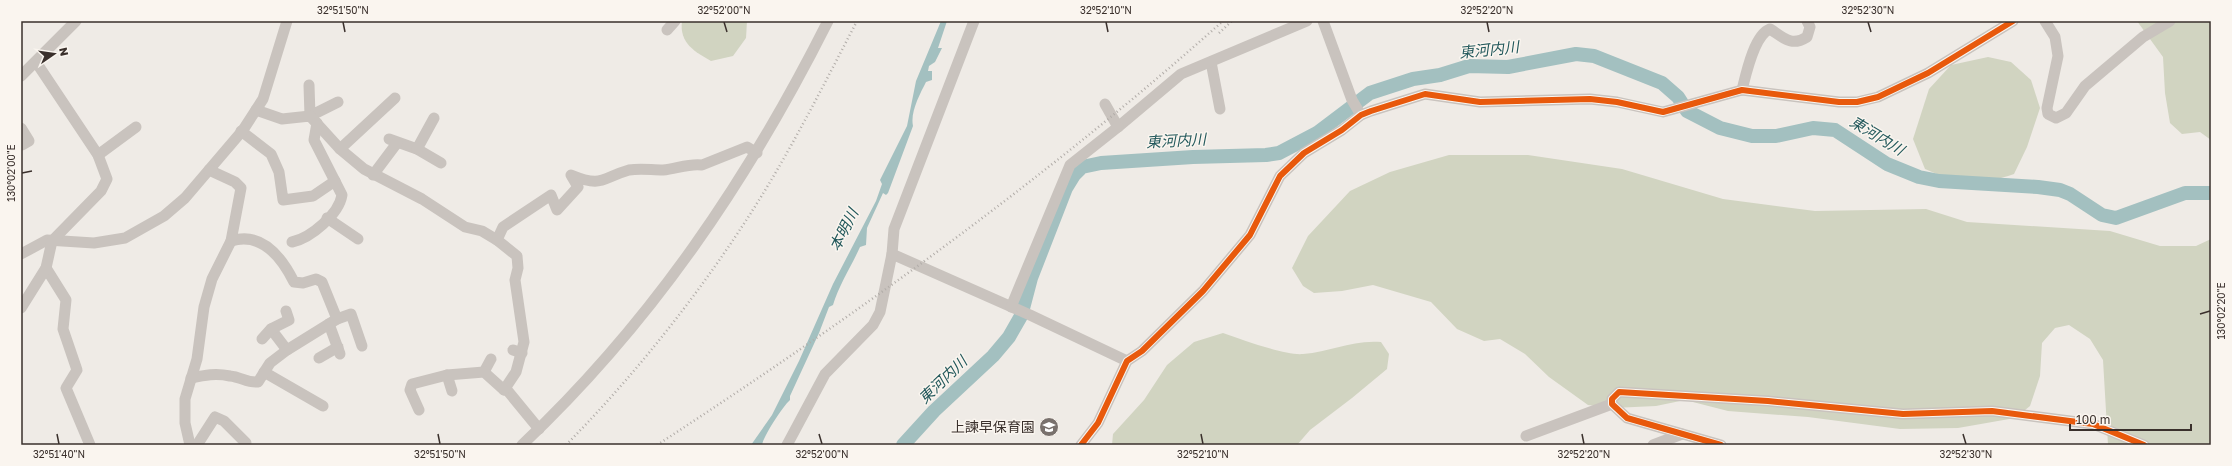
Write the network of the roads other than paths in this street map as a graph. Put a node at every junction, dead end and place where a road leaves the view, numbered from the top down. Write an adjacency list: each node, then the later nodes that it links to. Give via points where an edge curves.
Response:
1 (74, 21): 13 (street)
2 (287, 21): 22 (street, via 267,90)
3 (675, 21): 12 (street)
4 (828, 21): 33 (street)
5 (974, 21): 46 (street, via 894,229)
6 (1307, 21): 14 (street)
7 (1323, 21): 23 (street, via 1352,100)
8 (1807, 21): 17 (street, via 1810,27 1807,37 1800,41 1792,42 1770,29 1764,31 1746,70)
9 (2013, 21): 17 (street, via 1928,73 1878,97 1857,102 1839,102)
10 (2045, 21): 11 (street, via 2056,37 2058,56 2047,108 2048,114 2056,118 2066,113 2085,86 2143,37)
11 (2170, 21)
12 (667, 30)
13 (36, 62): 15 (street); 34 (street)
14 (1211, 62): 21 (street); 27 (street, via 1181,74)
15 (21, 76)
16 (309, 85): 25 (street)
17 (1742, 90): 23 (street, via 1663,112 1590,99 1480,102 1425,94)
18 (395, 98): 31 (street)
19 (338, 102): 25 (street)
20 (1105, 104): 27 (street)
21 (1220, 109)
22 (256, 110): 25 (street, via 282,119); 29 (street)
23 (1361, 114): 60 (street, via 1342,130 1304,153 1280,176 1250,235 1223,268 1142,351)
24 (434, 118): 32 (street)
25 (314, 119): 31 (street); 38 (street, via 314,140)
26 (136, 127): 34 (street)
27 (1118, 127): 49 (street, via 1070,165)
28 (21, 128): 30 (street, via 29,141)
29 (241, 131): 36 (street); 38 (street, via 271,154 279,172 283,200 313,196)
30 (22, 145)
31 (340, 149): 37 (street)
32 (417, 149): 35 (street); 37 (street, via 393,141)
33 (757, 153): 41 (street, via 747,147 702,165 694,164 664,170 628,170 614,177 589,182 571,175 578,187 558,210 551,195 504,227); 70 (street, via 671,279 592,373)
34 (98, 155): 42 (street, via 107,179 101,191)
35 (440, 163)
36 (209, 170): 42 (street, via 185,198 164,216 126,238 94,243); 43 (street, via 235,182 241,188)
37 (373, 175): 41 (street, via 422,199 465,227 482,231)
38 (335, 181): 39 (street, via 342,195 341,204)
39 (327, 218): 40 (street); 44 (street, via 304,240)
40 (358, 239)
41 (497, 240): 56 (street, via 517,256 515,280)
42 (52, 242): 45 (street, via 41,242); 47 (street)
43 (231, 242): 51 (street, via 238,239 248,240 267,246 280,257 294,282 303,283 316,279 322,282); 64 (street, via 212,279 204,307 197,359)
44 (292, 242)
45 (21, 254)
46 (892, 254): 49 (street); 78 (street, via 880,312 873,325 825,374)
47 (46, 268): 48 (street); 74 (street, via 66,300 64,329 77,370 66,388)
48 (21, 308)
49 (1015, 308): 60 (street)
50 (286, 311): 53 (street, via 290,320)
51 (333, 321): 55 (street, via 351,314); 57 (street); 58 (street, via 339,351)
52 (517, 324): 56 (street)
53 (271, 329): 54 (street); 57 (street)
54 (262, 339)
55 (362, 346)
56 (519, 349): 65 (street, via 516,372)
57 (287, 350): 61 (street)
58 (319, 358)
59 (491, 359): 62 (street)
60 (1127, 361): 79 (street, via 1098,423)
61 (264, 372): 64 (street, via 258,382 250,383 232,376 213,374); 68 (street)
62 (484, 372): 63 (street); 65 (street)
63 (447, 375): 66 (street); 69 (street, via 412,384 410,390)
64 (191, 378): 75 (street, via 184,410)
65 (504, 390): 70 (street, via 507,390)
66 (452, 391)
67 (1612, 404): 71 (street, via 1627,418); 72 (street); 82 (street, via 1612,399 1619,392 1768,401 1903,414 1992,410 2093,424)
68 (323, 406)
69 (419, 410)
70 (539, 429): 77 (street)
71 (1682, 434): 80 (street); 81 (street)
72 (1526, 436)
73 (246, 443): 76 (street, via 224,421 215,417)
74 (90, 445)
75 (190, 445)
76 (197, 445)
77 (522, 445)
78 (787, 445)
79 (1081, 445)
80 (1653, 445)
81 (1721, 445)
82 (2144, 445)

